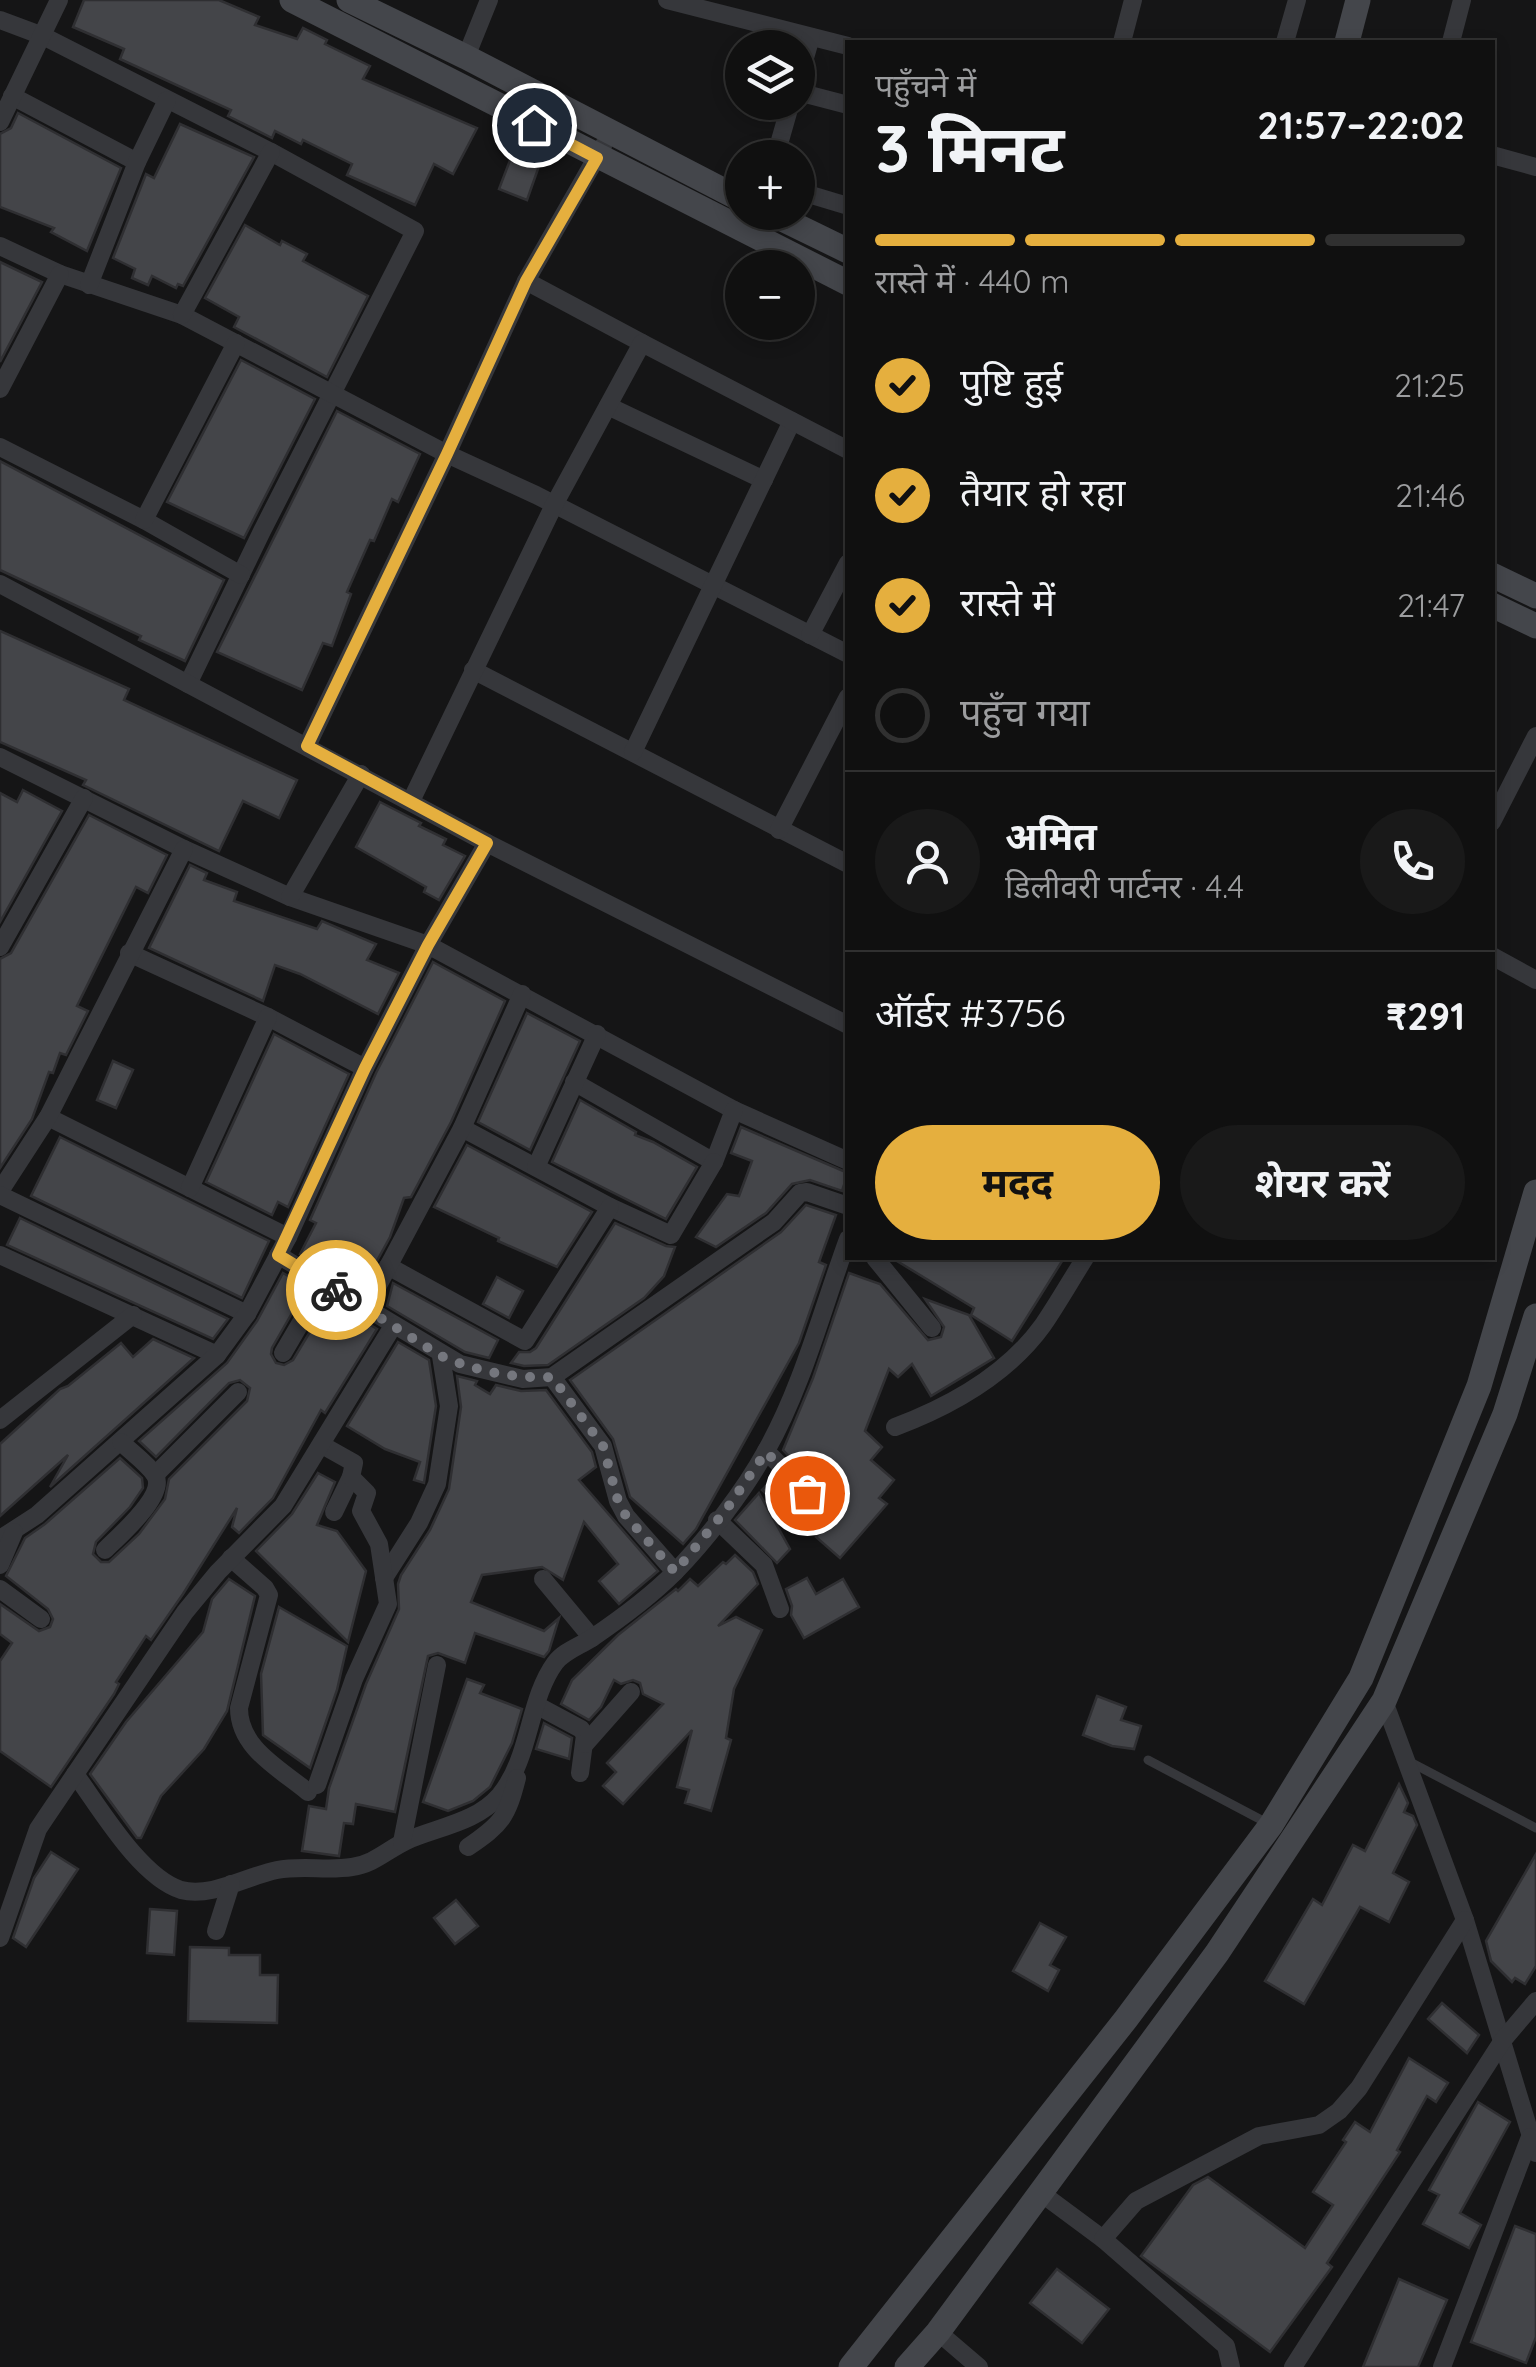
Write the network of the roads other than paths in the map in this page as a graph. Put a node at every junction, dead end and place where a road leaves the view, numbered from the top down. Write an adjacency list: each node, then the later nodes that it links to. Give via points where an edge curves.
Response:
1 (59, 0): 13 (street)
2 (292, 0): 11 (main road)
3 (489, 0): 20 (street)
4 (668, 0): 12 (street)
5 (1133, 0): 15 (street)
6 (1298, 0): 16 (street)
7 (1358, 0): 17 (main road)
8 (1462, 0): 18 (street)
9 (352, 1): 11 (street); 20 (main road)
10 (0, 20): 13 (street)
11 (344, 27): 29 (main road)
12 (784, 30)
13 (43, 36): 21 (street); 23 (street)
14 (815, 38): 19 (street)
15 (1123, 40)
16 (1286, 40)
17 (1348, 40)
18 (1451, 40)
19 (845, 45)
20 (466, 57): 26 (main road)
21 (12, 96): 25 (street); 30 (street)
22 (815, 96): 24 (street)
23 (167, 100): 27 (street); 30 (street)
24 (845, 104)
25 (0, 122)
26 (610, 133): 29 (street); 32 (main road)
27 (271, 152): 42 (street); 46 (street, via 416,231)
28 (1495, 156): 31 (street)
29 (597, 158): 39 (street); 40 (main road)
30 (138, 162): 41 (street)
31 (1536, 167)
32 (725, 191)
33 (815, 196): 34 (street)
34 (845, 205)
35 (805, 230): 37 (main road)
36 (0, 246): 38 (street)
37 (845, 250)
38 (60, 274): 41 (street); 45 (street)
39 (526, 281): 44 (street); 51 (street)
40 (845, 282)
41 (89, 285): 42 (street)
42 (182, 315): 43 (street)
43 (236, 342): 46 (street); 54 (street)
44 (642, 344): 47 (street); 48 (street)
45 (0, 389)
46 (332, 392): 51 (street); 56 (street)
47 (608, 406): 52 (street); 53 (street)
48 (792, 422): 50 (street); 52 (street)
49 (0, 448): 54 (street)
50 (845, 448)
51 (447, 454): 53 (street); 69 (street)
52 (764, 480): 59 (street)
53 (554, 505): 59 (street); 65 (street)
54 (144, 520): 56 (street)
55 (845, 569): 63 (street)
56 (241, 574): 66 (street)
57 (1495, 576): 60 (main road)
58 (0, 584): 66 (street)
59 (714, 586): 63 (street); 70 (street)
60 (1536, 596)
61 (1495, 606): 62 (main road)
62 (1536, 626)
63 (810, 635): 64 (street)
64 (845, 652)
65 (473, 670): 70 (street); 74 (street)
66 (188, 684): 69 (street)
67 (845, 703): 76 (street)
68 (1536, 736): 75 (street)
69 (307, 746): 72 (street)
70 (632, 752): 76 (street)
71 (0, 757): 73 (street)
72 (360, 774): 74 (street); 80 (street)
73 (84, 798): 78 (street); 82 (street)
74 (411, 800): 77 (street)
75 (1497, 802)
76 (779, 830): 79 (street)
77 (487, 843): 83 (street); 90 (street)
78 (184, 849): 80 (street); 85 (street)
79 (845, 863)
80 (290, 897): 83 (street)
81 (0, 900): 82 (street)
82 (20, 910): 84 (street)
83 (428, 945): 88 (street); 92 (street)
84 (0, 947)
85 (129, 954): 89 (street); 95 (street)
86 (1495, 958): 87 (street)
87 (1536, 980)
88 (522, 994): 91 (street); 96 (street)
89 (268, 1016): 92 (street); 100 (street)
90 (845, 1023)
91 (597, 1034): 93 (street); 94 (street)
92 (365, 1068): 105 (street)
93 (574, 1082): 98 (street); 99 (street)
94 (734, 1110): 97 (street); 98 (street)
95 (48, 1117): 100 (street); 102 (street)
96 (462, 1128): 99 (street); 111 (street)
97 (845, 1160)
98 (714, 1162): 104 (street, via 671,1235)
99 (536, 1167): 104 (street)
100 (190, 1188): 105 (street)
101 (1536, 1192): 155 (main road, via 1479,1386 1361,1678)
102 (0, 1193): 114 (street)
103 (845, 1205): 122 (street, via 800,1193 774,1222)
104 (610, 1207): 111 (street, via 524,1341)
105 (288, 1237): 108 (street)
106 (845, 1247): 128 (street)
107 (0, 1255): 115 (street)
108 (278, 1255): 112 (street); 114 (street)
109 (877, 1260): 118 (street)
110 (1084, 1260): 125 (street, via 1041,1328 996,1373 942,1410)
111 (388, 1266): 113 (street)
112 (324, 1283): 113 (street); 119 (street)
113 (366, 1308): 117 (street)
114 (247, 1314): 120 (street)
115 (132, 1315): 120 (street); 124 (street)
116 (1536, 1316): 147 (main road, via 1505,1414)
117 (393, 1326): 121 (street); 127 (street)
118 (932, 1328)
119 (282, 1353)
120 (217, 1356): 126 (street)
121 (441, 1356): 122 (street, via 522,1378); 139 (street, via 449,1406 437,1484)
122 (552, 1377): 138 (street, via 603,1446 626,1516)
123 (238, 1392): 129 (street)
124 (0, 1420)
125 (895, 1427)
126 (121, 1442): 129 (street); 134 (street)
127 (322, 1445): 130 (street, via 354,1462); 136 (street, via 283,1506)
128 (766, 1452): 132 (street); 133 (street)
129 (155, 1475): 135 (street, via 155,1494)
130 (351, 1478): 131 (street); 139 (street, via 367,1493 361,1511 376,1535)
131 (334, 1512)
132 (828, 1514)
133 (717, 1520): 138 (street); 142 (street, via 764,1565)
134 (7, 1536): 137 (street)
135 (105, 1550)
136 (232, 1558): 139 (street, via 269,1595 239,1725 252,1746 312,1789 386,1614); 154 (street, via 185,1612)
137 (0, 1564)
138 (675, 1572): 144 (street)
139 (384, 1578)
140 (542, 1579): 144 (street)
141 (0, 1589): 143 (street)
142 (780, 1609)
143 (41, 1618)
144 (592, 1638): 148 (street, via 556,1660)
145 (438, 1665): 157 (street)
146 (631, 1692): 149 (street)
147 (1384, 1701): 152 (street); 166 (main road, via 1217,1953)
148 (538, 1706): 149 (street, via 581,1730); 150 (street)
149 (585, 1744): 153 (street)
150 (524, 1751): 157 (street, via 488,1806); 158 (street, via 505,1818)
151 (1148, 1760): 155 (lane)
152 (1406, 1760): 156 (lane); 160 (street)
153 (580, 1773)
154 (75, 1774): 159 (street, via 159,1877 196,1892); 162 (street, via 38,1829)
155 (1271, 1825): 169 (main road)
156 (1536, 1828)
157 (402, 1842): 159 (street, via 350,1868 280,1869)
158 (468, 1847)
159 (231, 1884): 161 (street)
160 (1464, 1920): 164 (street); 167 (street, via 1340,2111 1320,2125 1234,2147 1136,2202)
161 (216, 1931)
162 (0, 1938)
163 (1536, 2001): 164 (street)
164 (1502, 2040): 165 (street); 173 (street)
165 (1533, 2145): 174 (street)
166 (1041, 2193): 167 (street); 168 (main road)
167 (1103, 2239): 172 (street, via 1226,2346)
168 (938, 2332): 170 (main road); 171 (street)
169 (851, 2367)
170 (907, 2367)
171 (979, 2367)
172 (1231, 2367)
173 (1293, 2367)
174 (1442, 2367)

